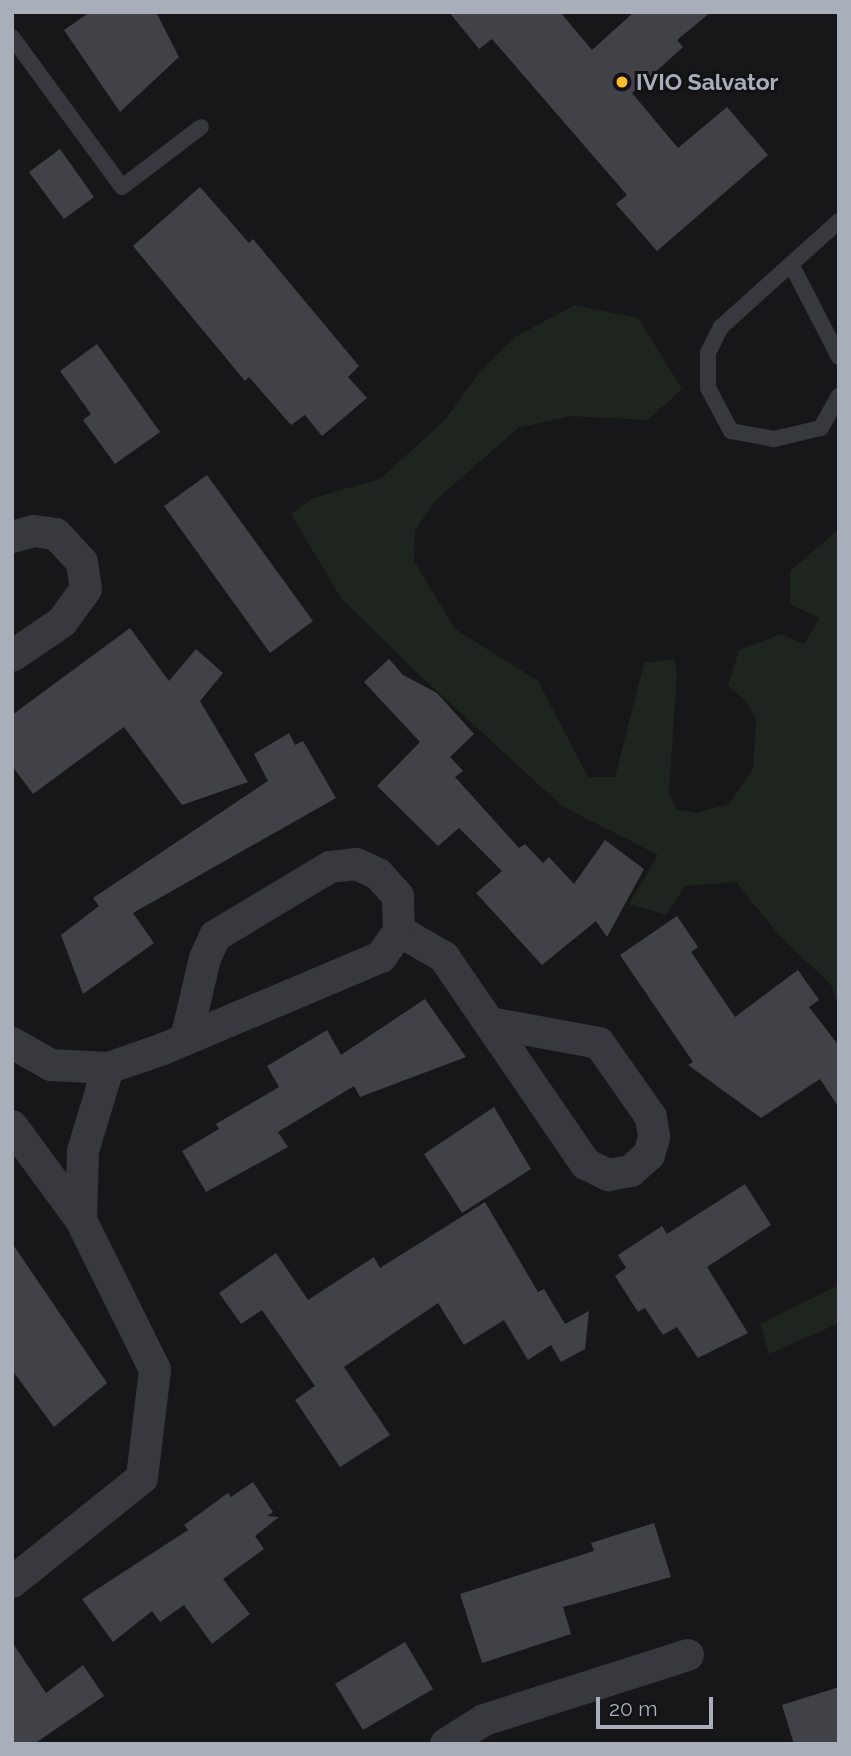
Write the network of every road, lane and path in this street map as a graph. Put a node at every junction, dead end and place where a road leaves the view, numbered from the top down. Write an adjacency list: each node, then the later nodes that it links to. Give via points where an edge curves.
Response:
1 (12, 37): 2 (lane, via 122,187)
2 (201, 127)
3 (839, 221): 4 (lane)
4 (791, 264): 5 (lane, via 801,293); 6 (lane, via 721,327 708,353 708,388 730,431 774,439 821,428)
5 (839, 358)
6 (839, 396)
7 (12, 537): 8 (street, via 34,531 56,534 82,562 86,589 62,622)
8 (12, 656)
9 (399, 931): 10 (street, via 444,957); 11 (street, via 381,957); 11 (street, via 398,896 378,874 358,864 330,867 215,936 205,957)
10 (490, 1023): 10 (street, via 586,1164 608,1175 631,1171 649,1155 654,1137 651,1117 599,1043)
11 (186, 1040): 13 (street)
12 (12, 1043): 13 (street, via 51,1065)
13 (108, 1068): 15 (street, via 83,1151)
14 (12, 1126): 15 (street)
15 (81, 1220): 16 (street, via 155,1370 142,1478)
16 (12, 1582)
17 (688, 1655): 18 (street, via 484,1720)
18 (446, 1744)

